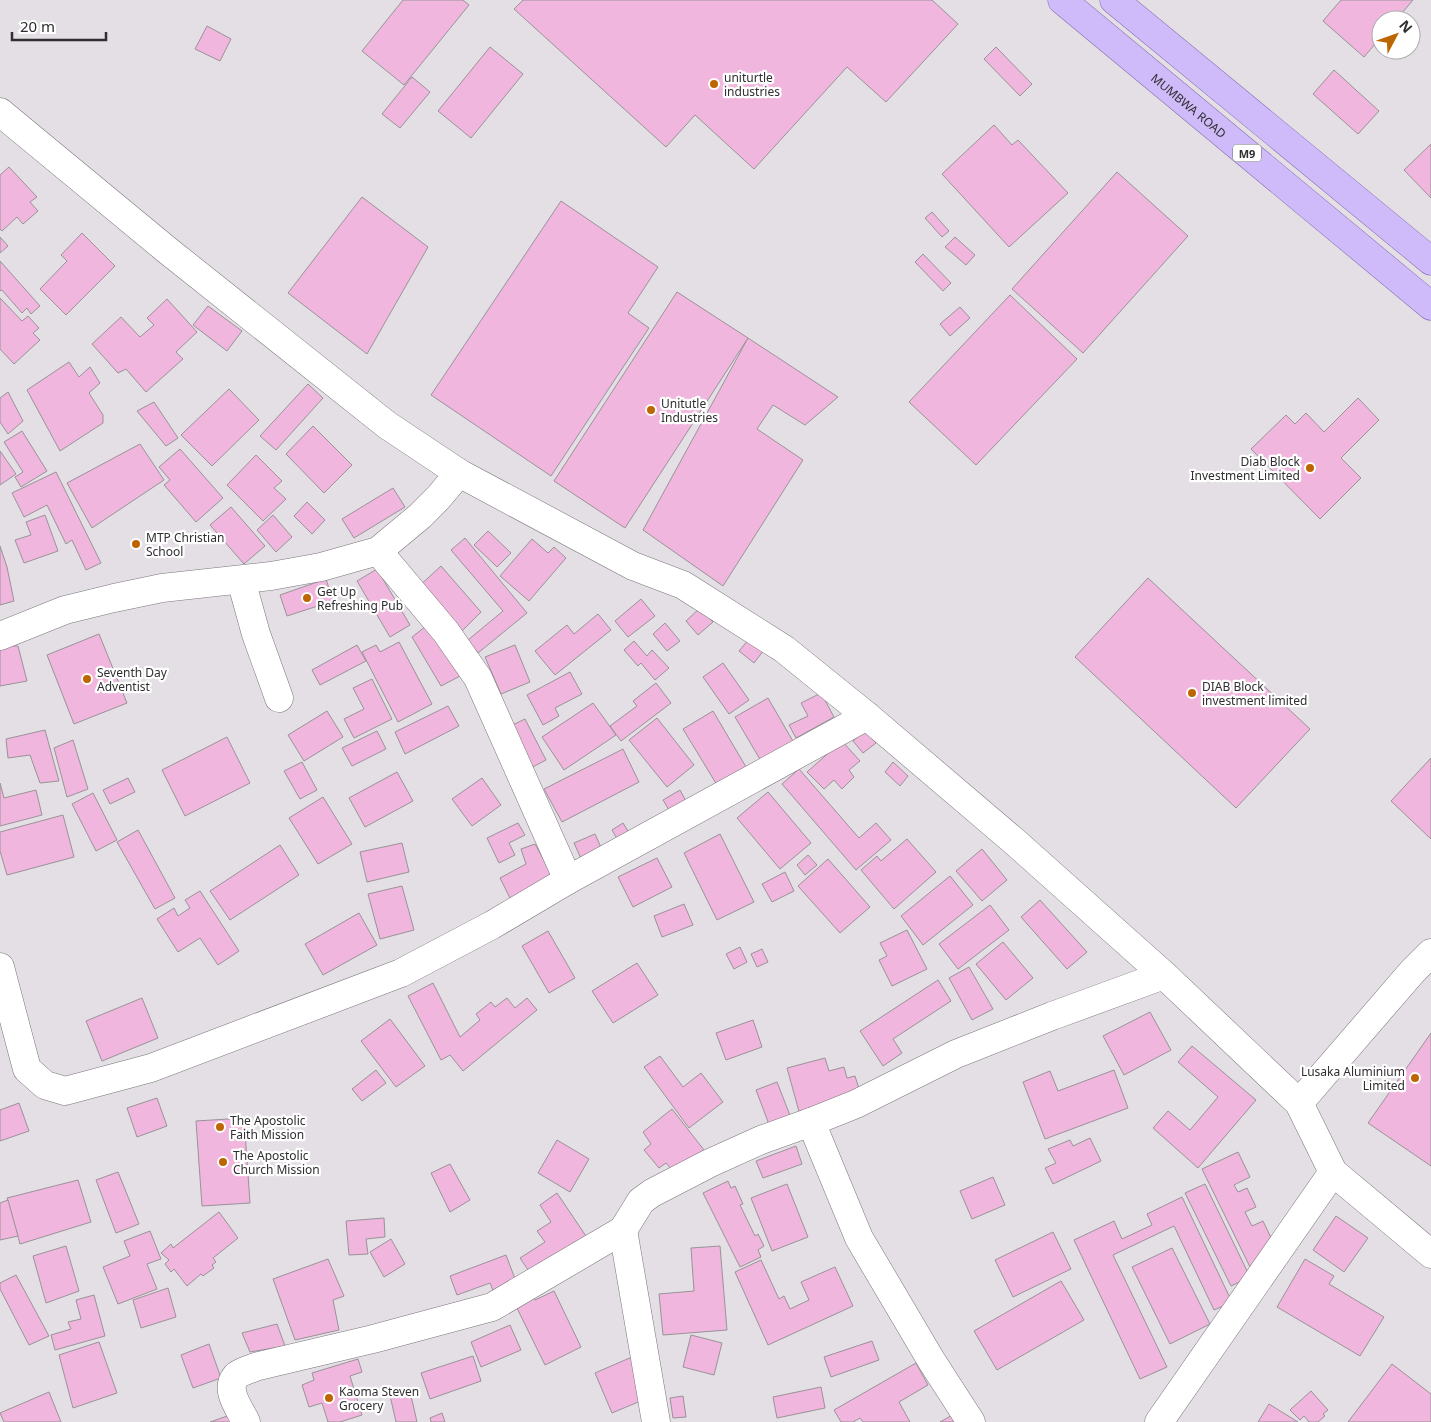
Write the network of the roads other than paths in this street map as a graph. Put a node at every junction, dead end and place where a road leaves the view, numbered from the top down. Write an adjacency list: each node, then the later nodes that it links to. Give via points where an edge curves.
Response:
1 (1062, 0): 5 (main road, MUMBWA ROAD / M9)
2 (1114, 0): 4 (main road, M9)
3 (0, 112): 6 (street, via 275,337 388,425)
4 (1431, 262)
5 (1431, 306)
6 (459, 473): 7 (street, via 426,510); 11 (street, via 633,566 683,585 784,649)
7 (378, 551): 8 (street, via 321,567); 12 (street, via 446,632 478,678)
8 (240, 580): 9 (street, via 162,588 114,598 65,610); 10 (street)
9 (0, 636)
10 (279, 698)
11 (867, 716): 12 (street); 15 (street)
12 (568, 880): 14 (street, via 401,973 151,1068 65,1091 45,1085 27,1069)
13 (1431, 953): 16 (street)
14 (0, 967)
15 (1164, 975): 16 (street); 17 (street, via 956,1054 856,1104)
16 (1299, 1103): 18 (street)
17 (811, 1122): 19 (street, via 761,1140 652,1192 641,1201); 23 (street, via 859,1238)
18 (1333, 1172): 20 (street); 24 (street)
19 (624, 1230): 21 (street, via 492,1307 237,1375 231,1392); 22 (street)
20 (1431, 1254)
21 (246, 1422)
22 (656, 1422)
23 (971, 1422)
24 (1159, 1422)

